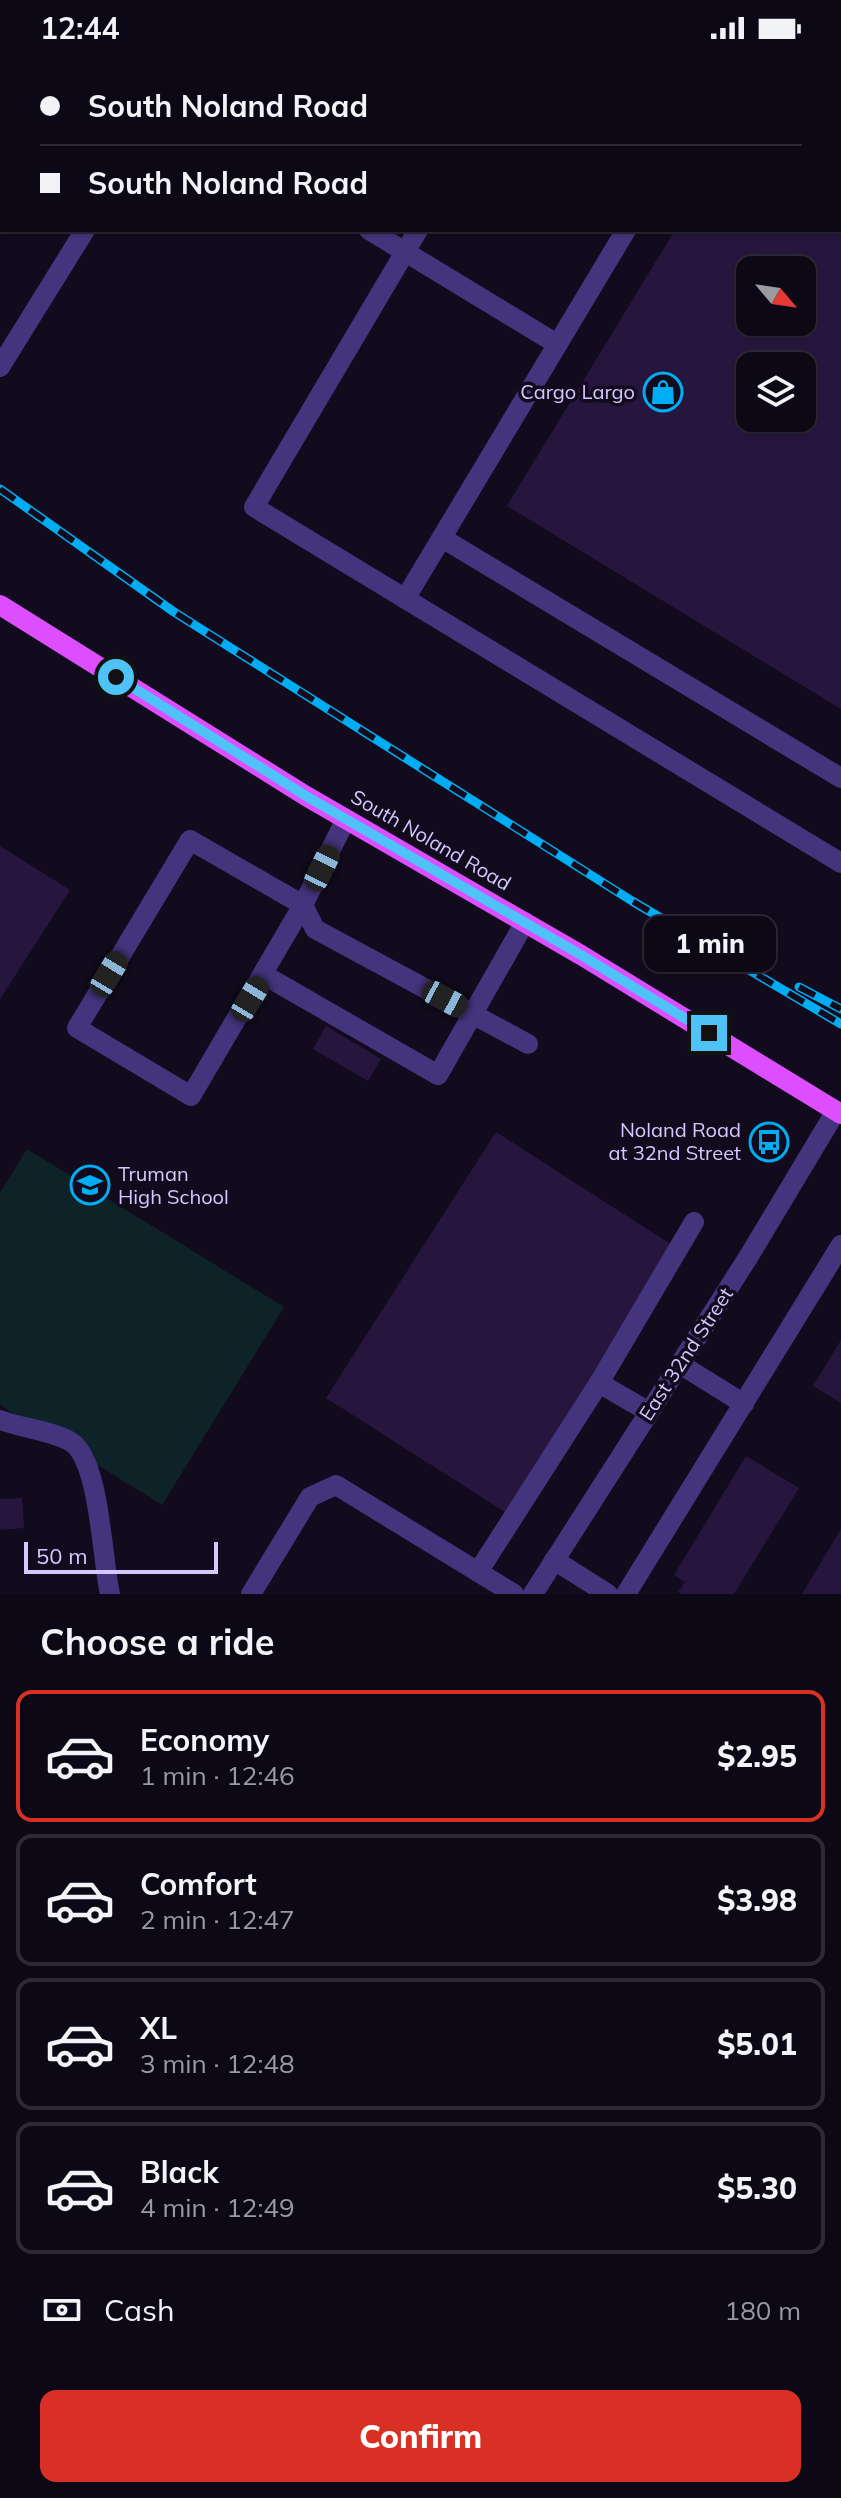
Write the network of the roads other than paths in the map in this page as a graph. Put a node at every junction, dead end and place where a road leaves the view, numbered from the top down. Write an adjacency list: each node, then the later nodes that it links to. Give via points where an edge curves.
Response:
1 (84, 232): 7 (street)
2 (372, 232): 5 (street)
3 (417, 232): 5 (street)
4 (625, 232): 6 (street)
5 (405, 251): 6 (street); 9 (street, via 254,507)
6 (557, 344): 8 (street)
7 (0, 367)
8 (442, 538): 9 (street); 11 (street)
9 (405, 599): 13 (street)
10 (0, 605): 12 (main road, South Noland Road)
11 (841, 778)
12 (346, 819): 14 (street); 15 (main road, South Noland Road)
13 (837, 853)
14 (303, 905): 16 (street); 16 (street, via 190,840 77,1028 191,1096); 17 (street, via 315,929)
15 (525, 922): 17 (street); 19 (main road, South Noland Road)
16 (264, 975): 17 (street, via 438,1075)
17 (472, 1013): 18 (street)
18 (528, 1044)
19 (839, 1112): 22 (street, East 32nd Street)
20 (694, 1222): 23 (street)
21 (841, 1245): 24 (street)
22 (680, 1364): 24 (street); 25 (street, East 32nd Street)
23 (599, 1383): 25 (street); 28 (street)
24 (744, 1404): 34 (street)
25 (649, 1412): 27 (street, East 32nd Street)
26 (0, 1420): 29 (street, via 59,1437 82,1452 92,1477)
27 (554, 1560): 32 (street, East 32nd Street); 33 (street)
28 (478, 1572): 30 (street, via 336,1485 310,1497); 31 (street)
29 (110, 1594)
30 (251, 1594)
31 (514, 1594)
32 (533, 1594)
33 (608, 1594)
34 (626, 1594)

